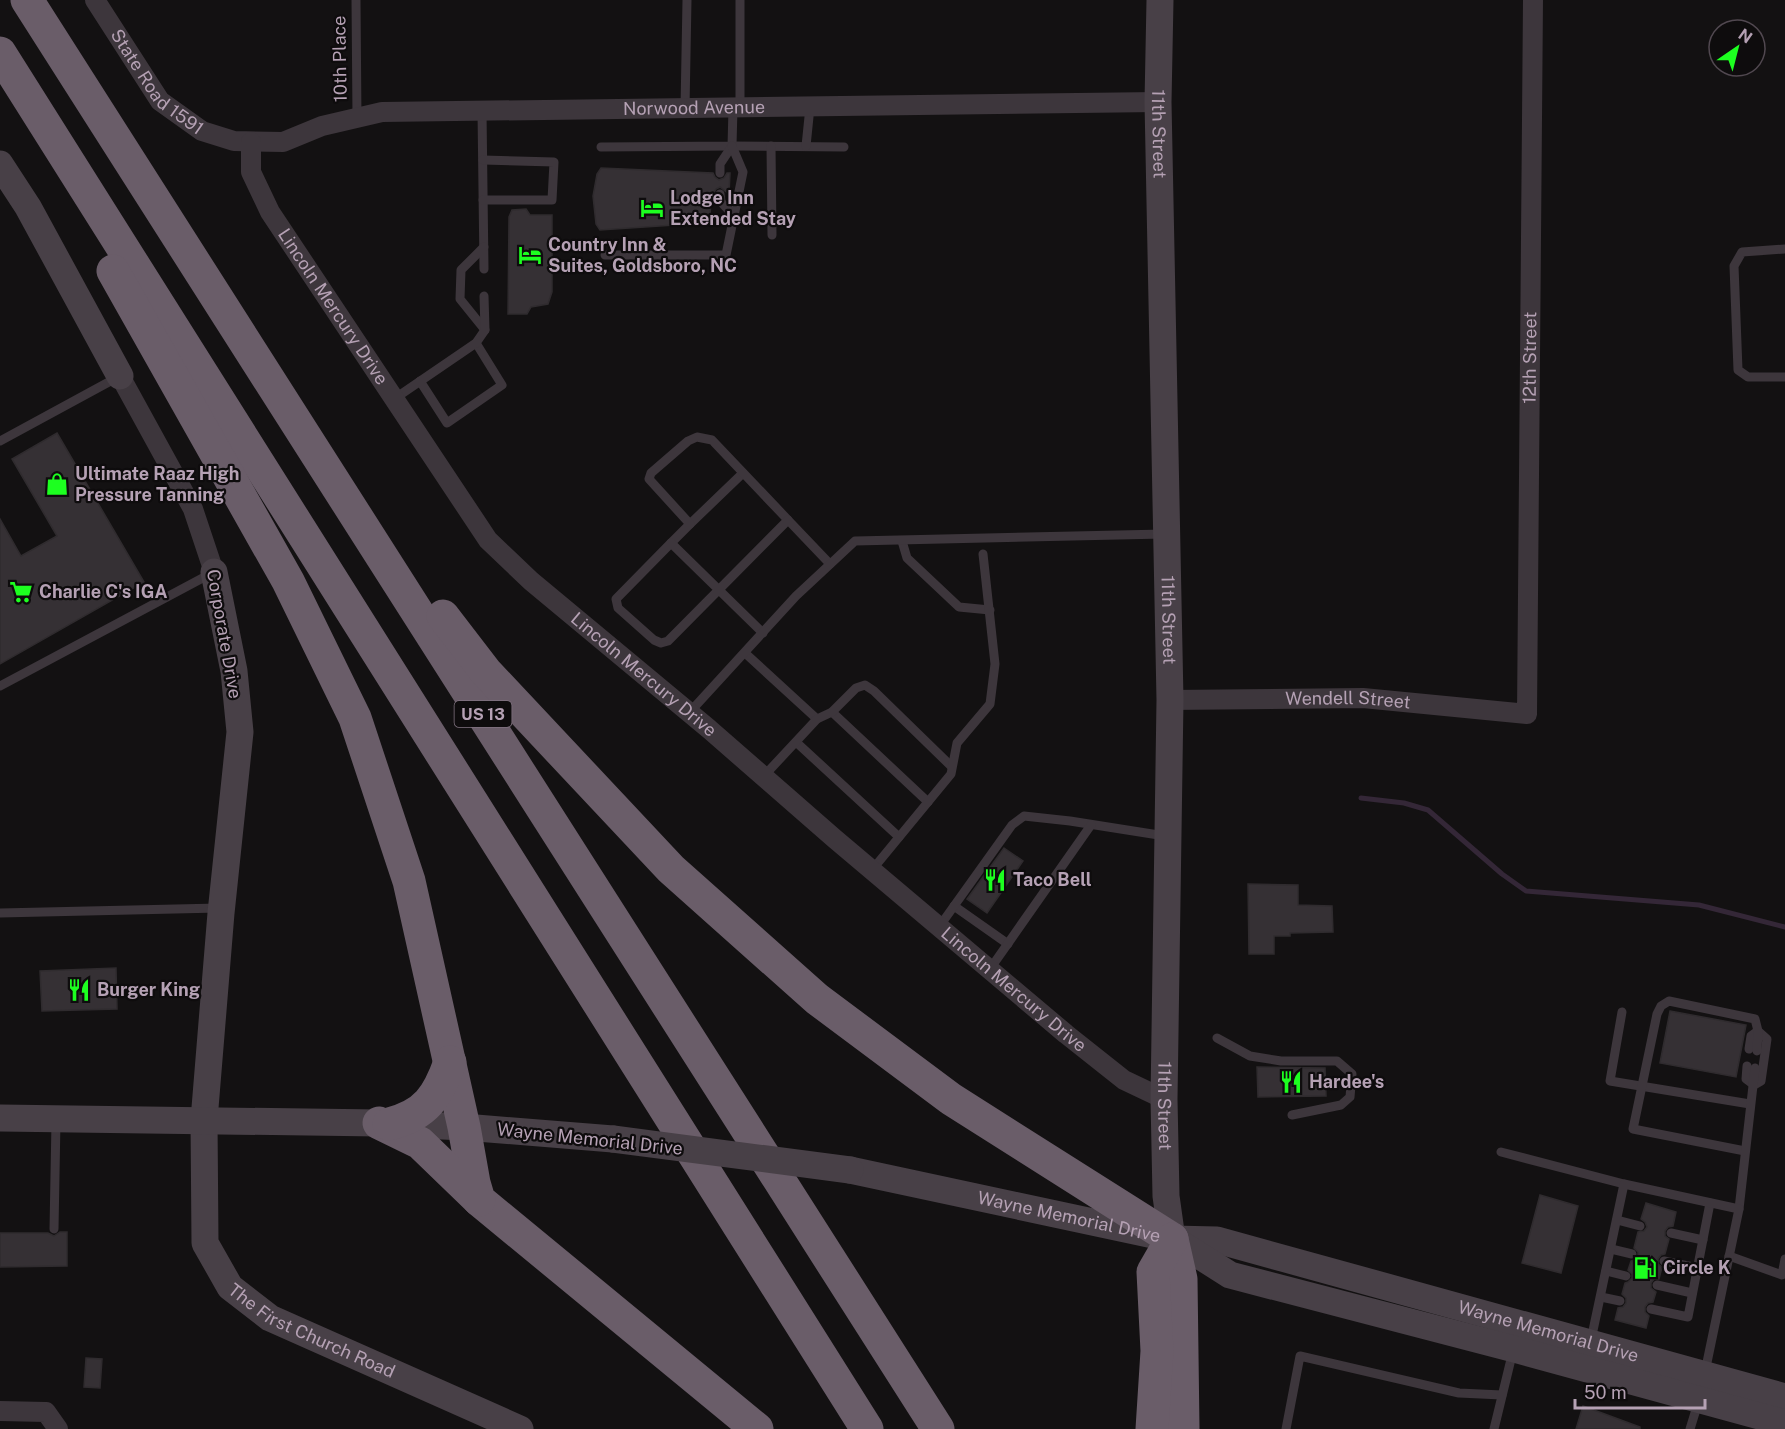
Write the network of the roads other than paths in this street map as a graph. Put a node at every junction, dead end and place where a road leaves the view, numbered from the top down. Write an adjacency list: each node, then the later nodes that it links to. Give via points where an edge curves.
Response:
1 (27, 0): 40 (highway, US 13)
2 (95, 0): 16 (street, State Road 1591, via 160,101 202,131)
3 (356, 0): 15 (lane, 10th Place)
4 (687, 0): 12 (lane)
5 (740, 0): 13 (lane)
6 (1160, 0): 10 (street, 11th Street)
7 (1533, 0): 59 (street, 12th Street)
8 (0, 53): 9 (highway, US 13)
9 (19, 82): 79 (highway, via 94,237 288,581 355,718 409,881); 128 (highway, US 13)
10 (1158, 102): 11 (street, Norwood Avenue); 45 (street, 11th Street)
11 (810, 107): 13 (street, Norwood Avenue); 19 (lane)
12 (685, 108): 13 (street, Norwood Avenue); 14 (street, Norwood Avenue)
13 (736, 108): 17 (lane)
14 (482, 111): 15 (street, Norwood Avenue, via 381,112); 22 (lane)
15 (357, 118): 16 (street, Norwood Avenue, via 321,126 283,142)
16 (243, 142): 39 (street, Lincoln Mercury Drive, via 270,212)
17 (732, 146): 18 (lane); 20 (lane); 24 (lane, via 720,164); 27 (lane, via 743,172)
18 (771, 146): 19 (lane); 28 (lane)
19 (806, 146): 21 (lane)
20 (601, 147)
21 (844, 147)
22 (483, 160): 26 (lane); 26 (lane, via 554,162 552,200)
23 (0, 164): 36 (street, Corporate Drive, via 28,207)
24 (720, 173)
25 (720, 194): 27 (lane, via 721,202)
26 (483, 200): 29 (lane)
27 (735, 218): 31 (lane, via 726,255)
28 (772, 235)
29 (484, 247): 32 (lane); 34 (lane, via 461,270 460,299)
30 (1785, 249): 37 (lane, via 1742,252 1734,266 1738,370 1748,377)
31 (605, 255)
32 (484, 269)
33 (484, 296): 34 (lane)
34 (485, 330): 35 (lane)
35 (476, 343): 38 (lane); 38 (lane, via 502,385 447,423)
36 (120, 376): 41 (lane); 50 (street, Corporate Drive, via 193,509)
37 (1785, 377)
38 (420, 381): 39 (lane)
39 (394, 399): 58 (street, Lincoln Mercury Drive, via 488,540)
40 (300, 427): 101 (highway, via 486,672 671,869 818,999 951,1099); 118 (highway, US 13)
41 (0, 441)
42 (743, 473): 43 (lane); 44 (lane); 44 (lane, via 712,440 697,437 651,473 649,478 655,487)
43 (788, 520): 49 (lane); 51 (lane)
44 (690, 524): 47 (lane)
45 (1166, 534): 46 (lane); 56 (street, 11th Street)
46 (902, 541): 49 (lane, via 855,541); 52 (lane, via 907,558 959,607)
47 (671, 543): 51 (lane); 51 (lane, via 620,594 616,599 618,608 661,644)
48 (983, 554): 52 (lane)
49 (830, 564): 53 (lane)
50 (214, 572): 55 (lane); 70 (street, Corporate Drive, via 234,671 240,732)
51 (717, 590): 53 (lane)
52 (990, 610): 62 (lane, via 995,664 990,704 957,742)
53 (763, 633): 54 (lane)
54 (745, 653): 58 (lane); 60 (lane)
55 (0, 686)
56 (1170, 700): 59 (street, Wendell Street, via 1363,698); 66 (street, 11th Street)
57 (832, 712): 60 (lane); 62 (lane, via 856,688 865,685); 64 (lane)
58 (690, 713): 63 (street, Lincoln Mercury Drive)
59 (1527, 714)
60 (817, 719): 61 (lane)
61 (796, 742): 63 (lane); 67 (lane)
62 (951, 766): 64 (lane, via 951,774)
63 (763, 777): 68 (street, Lincoln Mercury Drive)
64 (928, 802): 67 (lane)
65 (1091, 825): 66 (lane); 69 (lane, via 1024,816 1012,825); 73 (lane)
66 (1168, 836): 83 (street, 11th Street)
67 (899, 837): 68 (lane)
68 (872, 870): 72 (street, Lincoln Mercury Drive)
69 (954, 906): 72 (lane); 73 (lane)
70 (222, 908): 71 (lane); 88 (street, Corporate Drive)
71 (0, 913)
72 (939, 927): 74 (street, Lincoln Mercury Drive)
73 (1008, 944): 74 (lane)
74 (990, 969): 83 (street, Lincoln Mercury Drive, via 1124,1080)
75 (1622, 1012): 82 (lane, via 1610,1081)
76 (1758, 1030): 78 (lane, via 1751,1036); 81 (lane, via 1767,1040 1761,1081); 82 (lane, via 1755,1019 1670,1001 1657,1014)
77 (1217, 1038): 85 (lane, via 1250,1056 1281,1061 1337,1061 1352,1074 1350,1097 1341,1105)
78 (1753, 1050)
79 (450, 1062): 89 (highway, via 430,1103 406,1120); 90 (highway)
80 (1751, 1067): 81 (lane)
81 (1754, 1085): 84 (lane)
82 (1642, 1086): 84 (lane); 91 (lane, via 1634,1129)
83 (1164, 1099): 101 (street, 11th Street, via 1166,1196)
84 (1750, 1104): 91 (lane)
85 (1292, 1115)
86 (0, 1118): 87 (street, Wayne Memorial Drive)
87 (56, 1118): 88 (street, Wayne Memorial Drive); 99 (lane)
88 (204, 1120): 89 (street, Wayne Memorial Drive); 126 (street, The First Church Road, via 205,1243 230,1287 270,1318)
89 (384, 1124): 90 (street, Wayne Memorial Drive); 94 (highway, via 420,1143)
90 (464, 1127): 94 (highway); 101 (street, Wayne Memorial Drive, bridge, via 613,1139 850,1170)
91 (1745, 1151): 96 (lane)
92 (1502, 1152): 93 (lane)
93 (1624, 1184): 95 (lane); 97 (lane)
94 (479, 1200): 127 (highway)
95 (1710, 1203): 96 (lane); 102 (lane)
96 (1739, 1209): 105 (lane)
97 (1617, 1220): 98 (lane); 103 (lane)
98 (1640, 1226)
99 (54, 1229)
100 (1671, 1233): 102 (lane)
101 (1172, 1239): 117 (street, Wayne Memorial Drive, via 1217,1240); 119 (street, Wayne Memorial Drive, via 1230,1275); 131 (highway, via 1153,1272 1157,1352); 132 (highway, via 1181,1279)
102 (1703, 1240): 108 (lane)
103 (1611, 1249): 104 (lane); 109 (lane)
104 (1632, 1254)
105 (1729, 1256): 111 (lane); 120 (lane)
106 (1785, 1259): 111 (lane)
107 (1664, 1261): 108 (lane)
108 (1698, 1268): 113 (lane)
109 (1606, 1271): 110 (lane); 114 (lane)
110 (1626, 1276)
111 (1784, 1277)
112 (1657, 1285): 113 (lane)
113 (1692, 1293): 116 (lane, via 1688,1317)
114 (1600, 1297): 115 (lane); 117 (lane)
115 (1620, 1301)
116 (1651, 1309)
117 (1591, 1343): 120 (street, Wayne Memorial Drive)
118 (886, 1347): 129 (highway, US 13); 130 (highway)
119 (1514, 1349): 120 (street, Wayne Memorial Drive); 121 (lane)
120 (1702, 1386): 122 (street, Wayne Memorial Drive); 124 (street, Wayne Memorial Drive); 135 (lane)
121 (1502, 1395): 133 (lane, via 1459,1393 1300,1356); 134 (lane)
122 (1785, 1397)
123 (0, 1411): 125 (street, via 46,1412)
124 (1785, 1423)
125 (58, 1429)
126 (520, 1429)
127 (757, 1429)
128 (867, 1429)
129 (938, 1429)
130 (949, 1429)
131 (1152, 1429)
132 (1183, 1429)
133 (1286, 1429)
134 (1494, 1429)
135 (1690, 1429)

